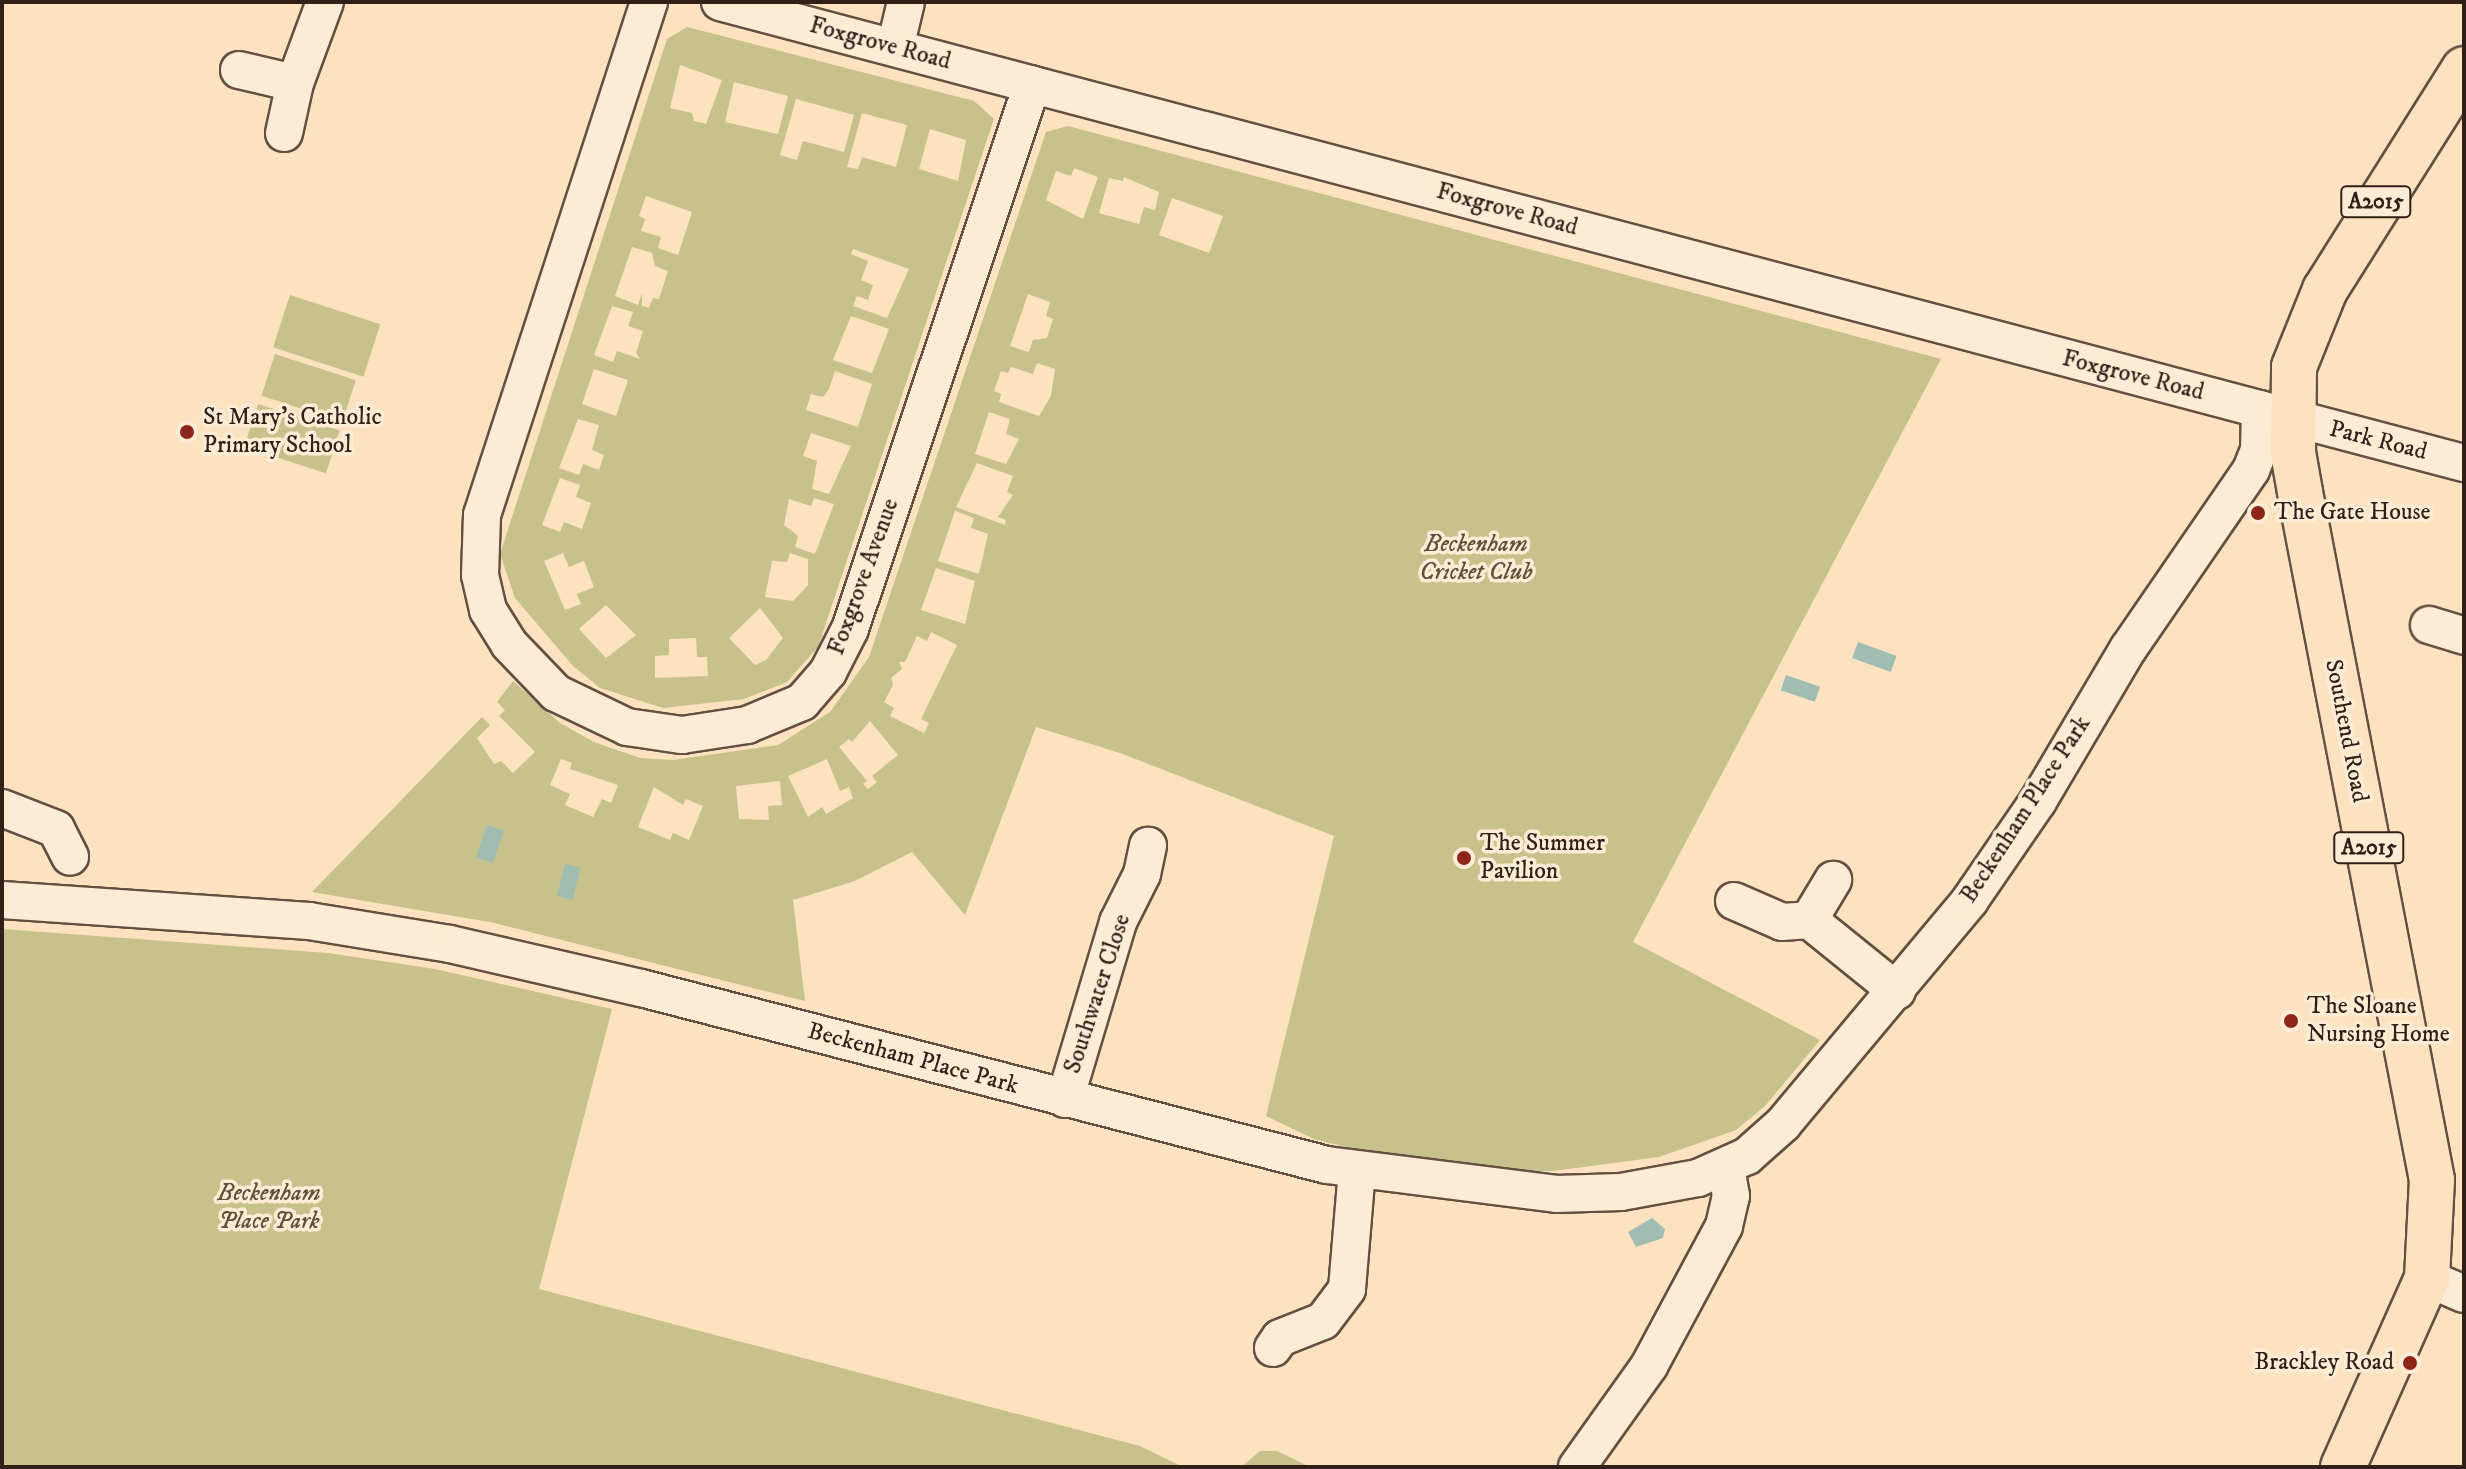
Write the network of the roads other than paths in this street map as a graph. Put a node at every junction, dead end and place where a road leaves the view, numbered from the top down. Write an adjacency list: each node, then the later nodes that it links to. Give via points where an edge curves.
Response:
1 (325, 2): 8 (street)
2 (649, 2): 9 (street, Foxgrove Avenue, via 482,515 480,575 488,610 509,644 546,683 627,727 682,735 747,725 802,702 828,672 850,629)
3 (720, 2): 5 (street, Foxgrove Road)
4 (906, 2): 5 (street)
5 (895, 48): 9 (street, Foxgrove Road)
6 (2464, 69): 11 (main road, Southend Road / A2015, via 2325,290)
7 (239, 70): 8 (street)
8 (295, 83): 10 (street)
9 (1032, 85): 11 (street, Foxgrove Road)
10 (284, 133)
11 (2276, 414): 12 (street, Park Road); 22 (street, Beckenham Place Park, via 2251,470 2128,649 1998,861); 26 (main road, Southend Road / A2015, via 2308,543 2432,1180)
12 (2464, 463)
13 (2429, 625): 14 (street)
14 (2464, 636)
15 (2, 808): 17 (street, via 56,829)
16 (1148, 846): 23 (street, Southwater Close, via 1142,874 1118,922)
17 (70, 857)
18 (1833, 880): 21 (street)
19 (2, 900): 23 (street, Beckenham Place Park, via 309,921 450,944 641,988)
20 (1734, 901): 21 (street, via 1782,922)
21 (1809, 920): 22 (street)
22 (1897, 991): 24 (street, Beckenham Place Park, via 1783,1124)
23 (1065, 1099): 25 (street, Beckenham Place Park)
24 (1726, 1169): 25 (street, Beckenham Place Park, via 1643,1189 1577,1194); 28 (street, via 1731,1196 1724,1226 1649,1366)
25 (1357, 1170): 27 (street, via 1347,1289 1323,1321 1280,1338)
26 (2445, 1286): 29 (main road, Southend Road / A2015)
27 (1273, 1348)
28 (1577, 1467)
29 (2343, 1467)

